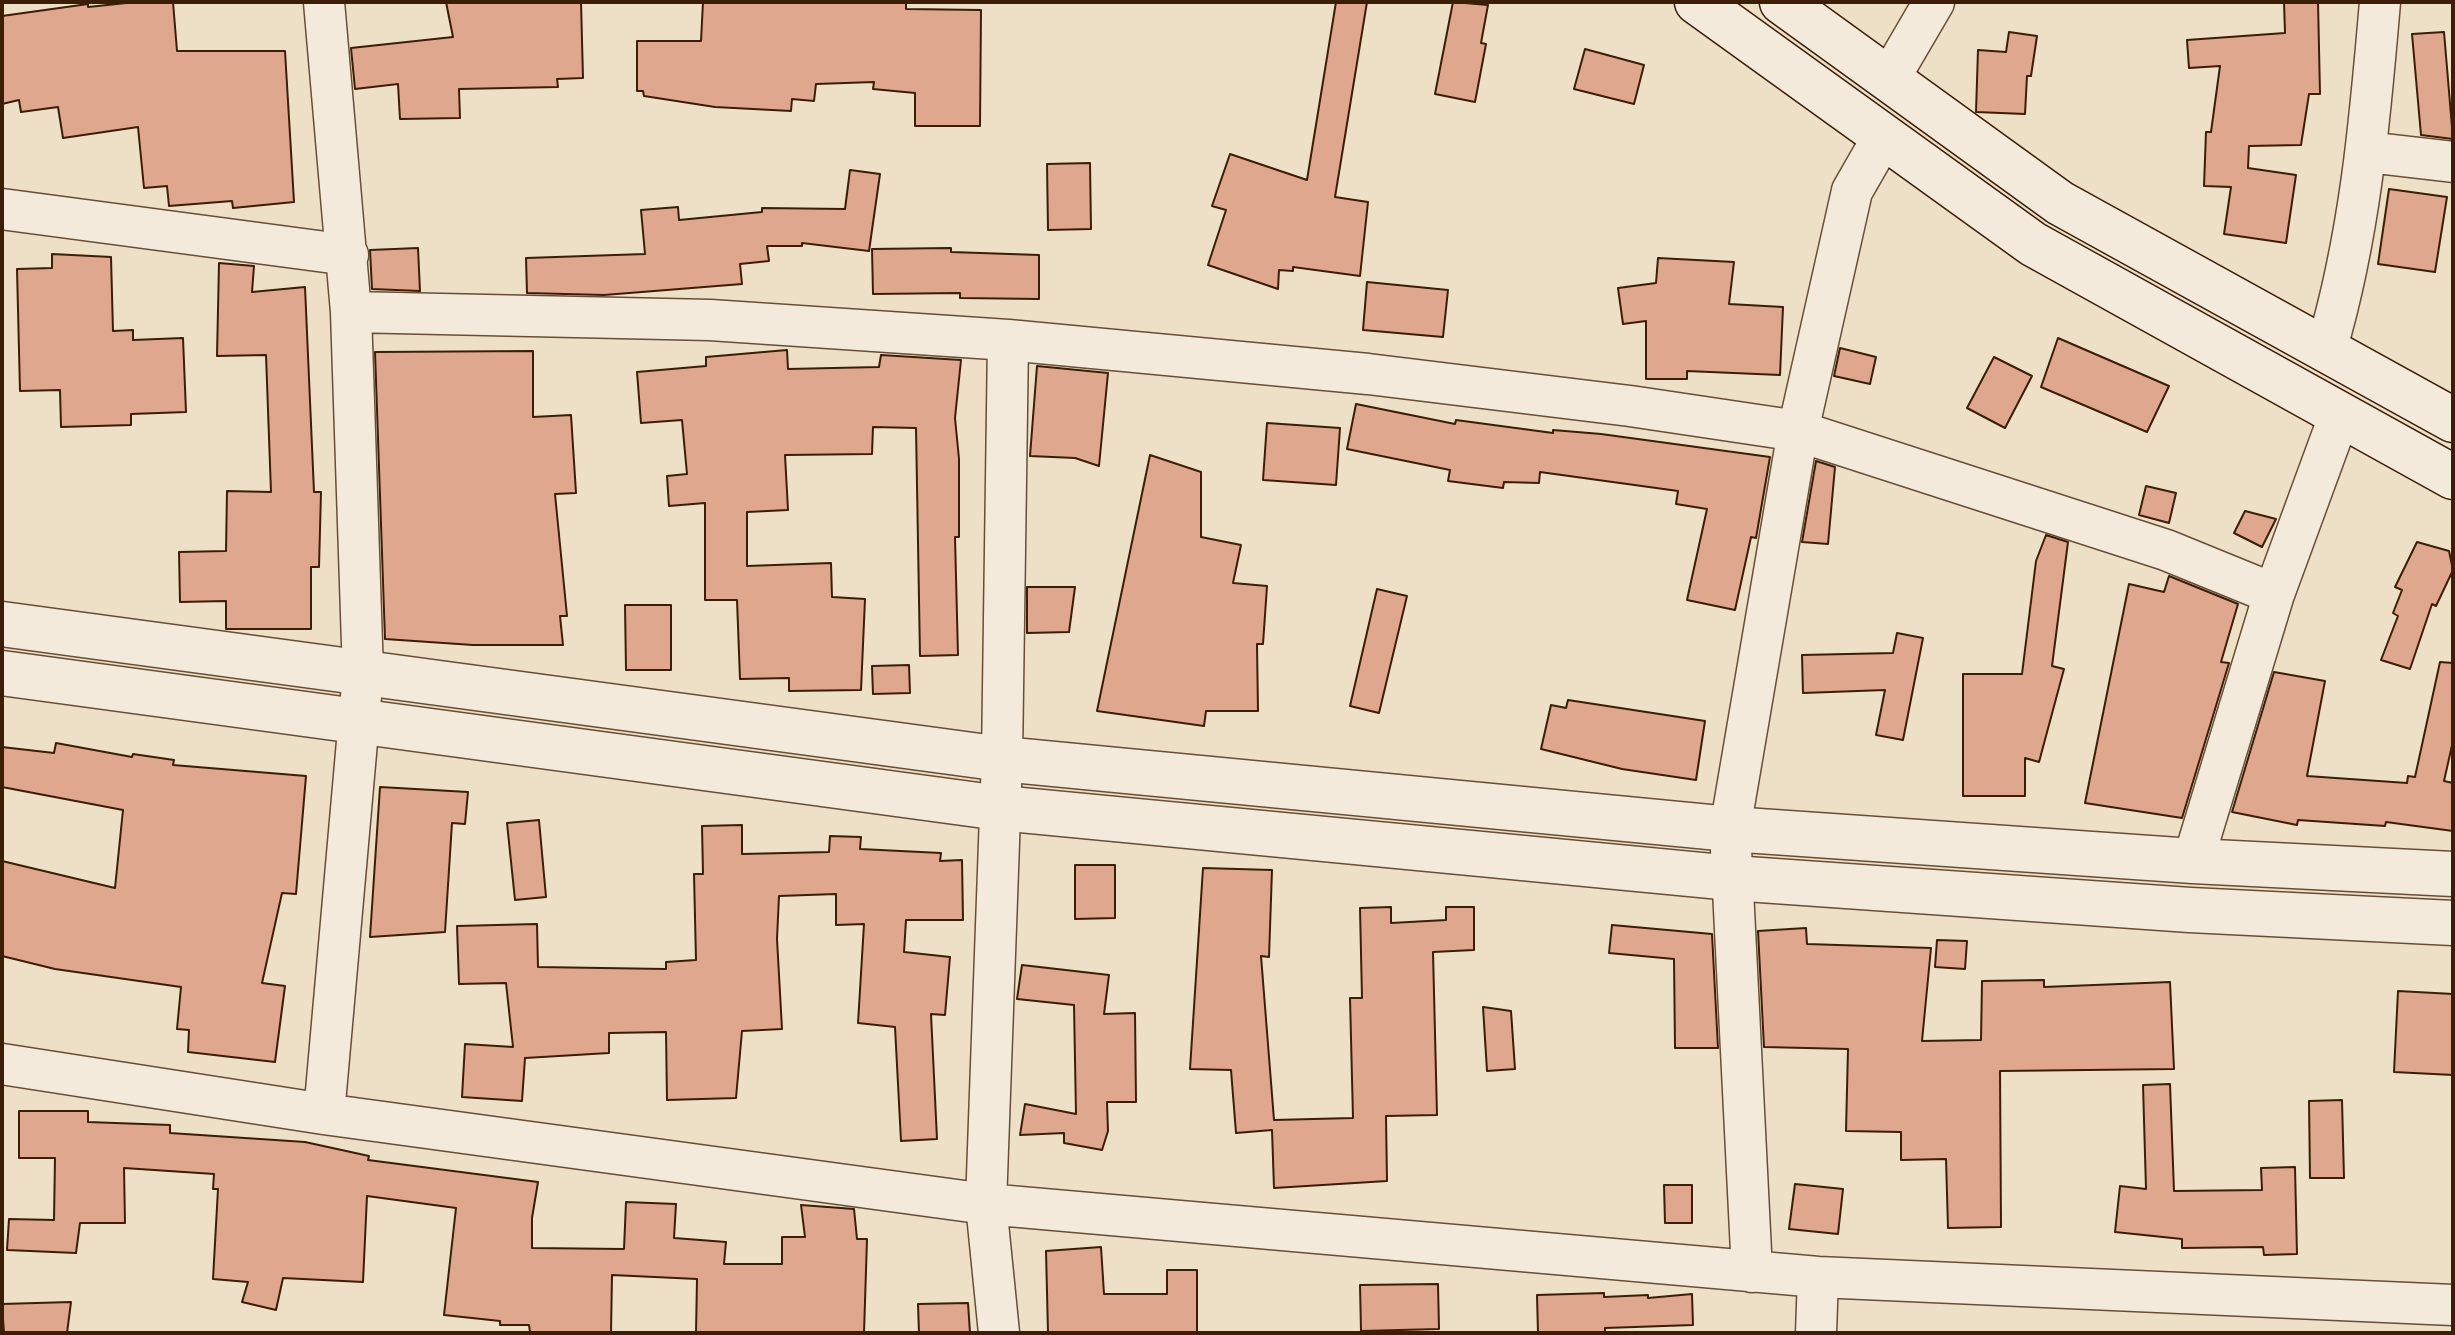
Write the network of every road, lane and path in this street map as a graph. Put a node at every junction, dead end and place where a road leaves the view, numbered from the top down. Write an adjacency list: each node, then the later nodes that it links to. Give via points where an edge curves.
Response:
1 (324, 2): 11 (street)
2 (1697, 2): 7 (street)
3 (1782, 2): 6 (street)
4 (1934, 2): 6 (street)
5 (2380, 2): 8 (street)
6 (1889, 79): 14 (street, via 2060,203)
7 (1883, 137): 15 (street, via 2033,244); 17 (street, via 1852,191)
8 (2367, 152): 9 (street); 14 (street, via 2347,282)
9 (2453, 162)
10 (2, 209): 11 (street)
11 (348, 255): 12 (street)
12 (351, 312): 13 (street, via 710,320); 22 (street)
13 (1008, 340): 17 (street, via 1368,374); 24 (street)
14 (2326, 350): 16 (street)
15 (2340, 414): 18 (street); 19 (street)
16 (2453, 420)
17 (1798, 431): 19 (street, via 2166,550); 26 (street)
18 (2453, 477)
19 (2274, 594): 27 (street)
20 (2, 624): 22 (street)
21 (2, 673): 23 (street)
22 (363, 674): 23 (street); 24 (street)
23 (359, 723): 25 (street); 32 (street)
24 (1002, 759): 25 (street); 26 (street)
25 (1000, 808): 29 (street); 33 (street)
26 (1730, 829): 27 (street); 29 (street)
27 (2193, 861): 28 (street)
28 (2453, 874)
29 (1732, 878): 30 (street); 34 (street)
30 (2453, 923)
31 (2, 1064): 32 (street)
32 (324, 1114): 33 (street)
33 (986, 1204): 34 (street); 37 (street)
34 (1752, 1272): 35 (street)
35 (1818, 1277): 36 (street); 38 (street)
36 (2453, 1305)
37 (999, 1333)
38 (1816, 1333)

